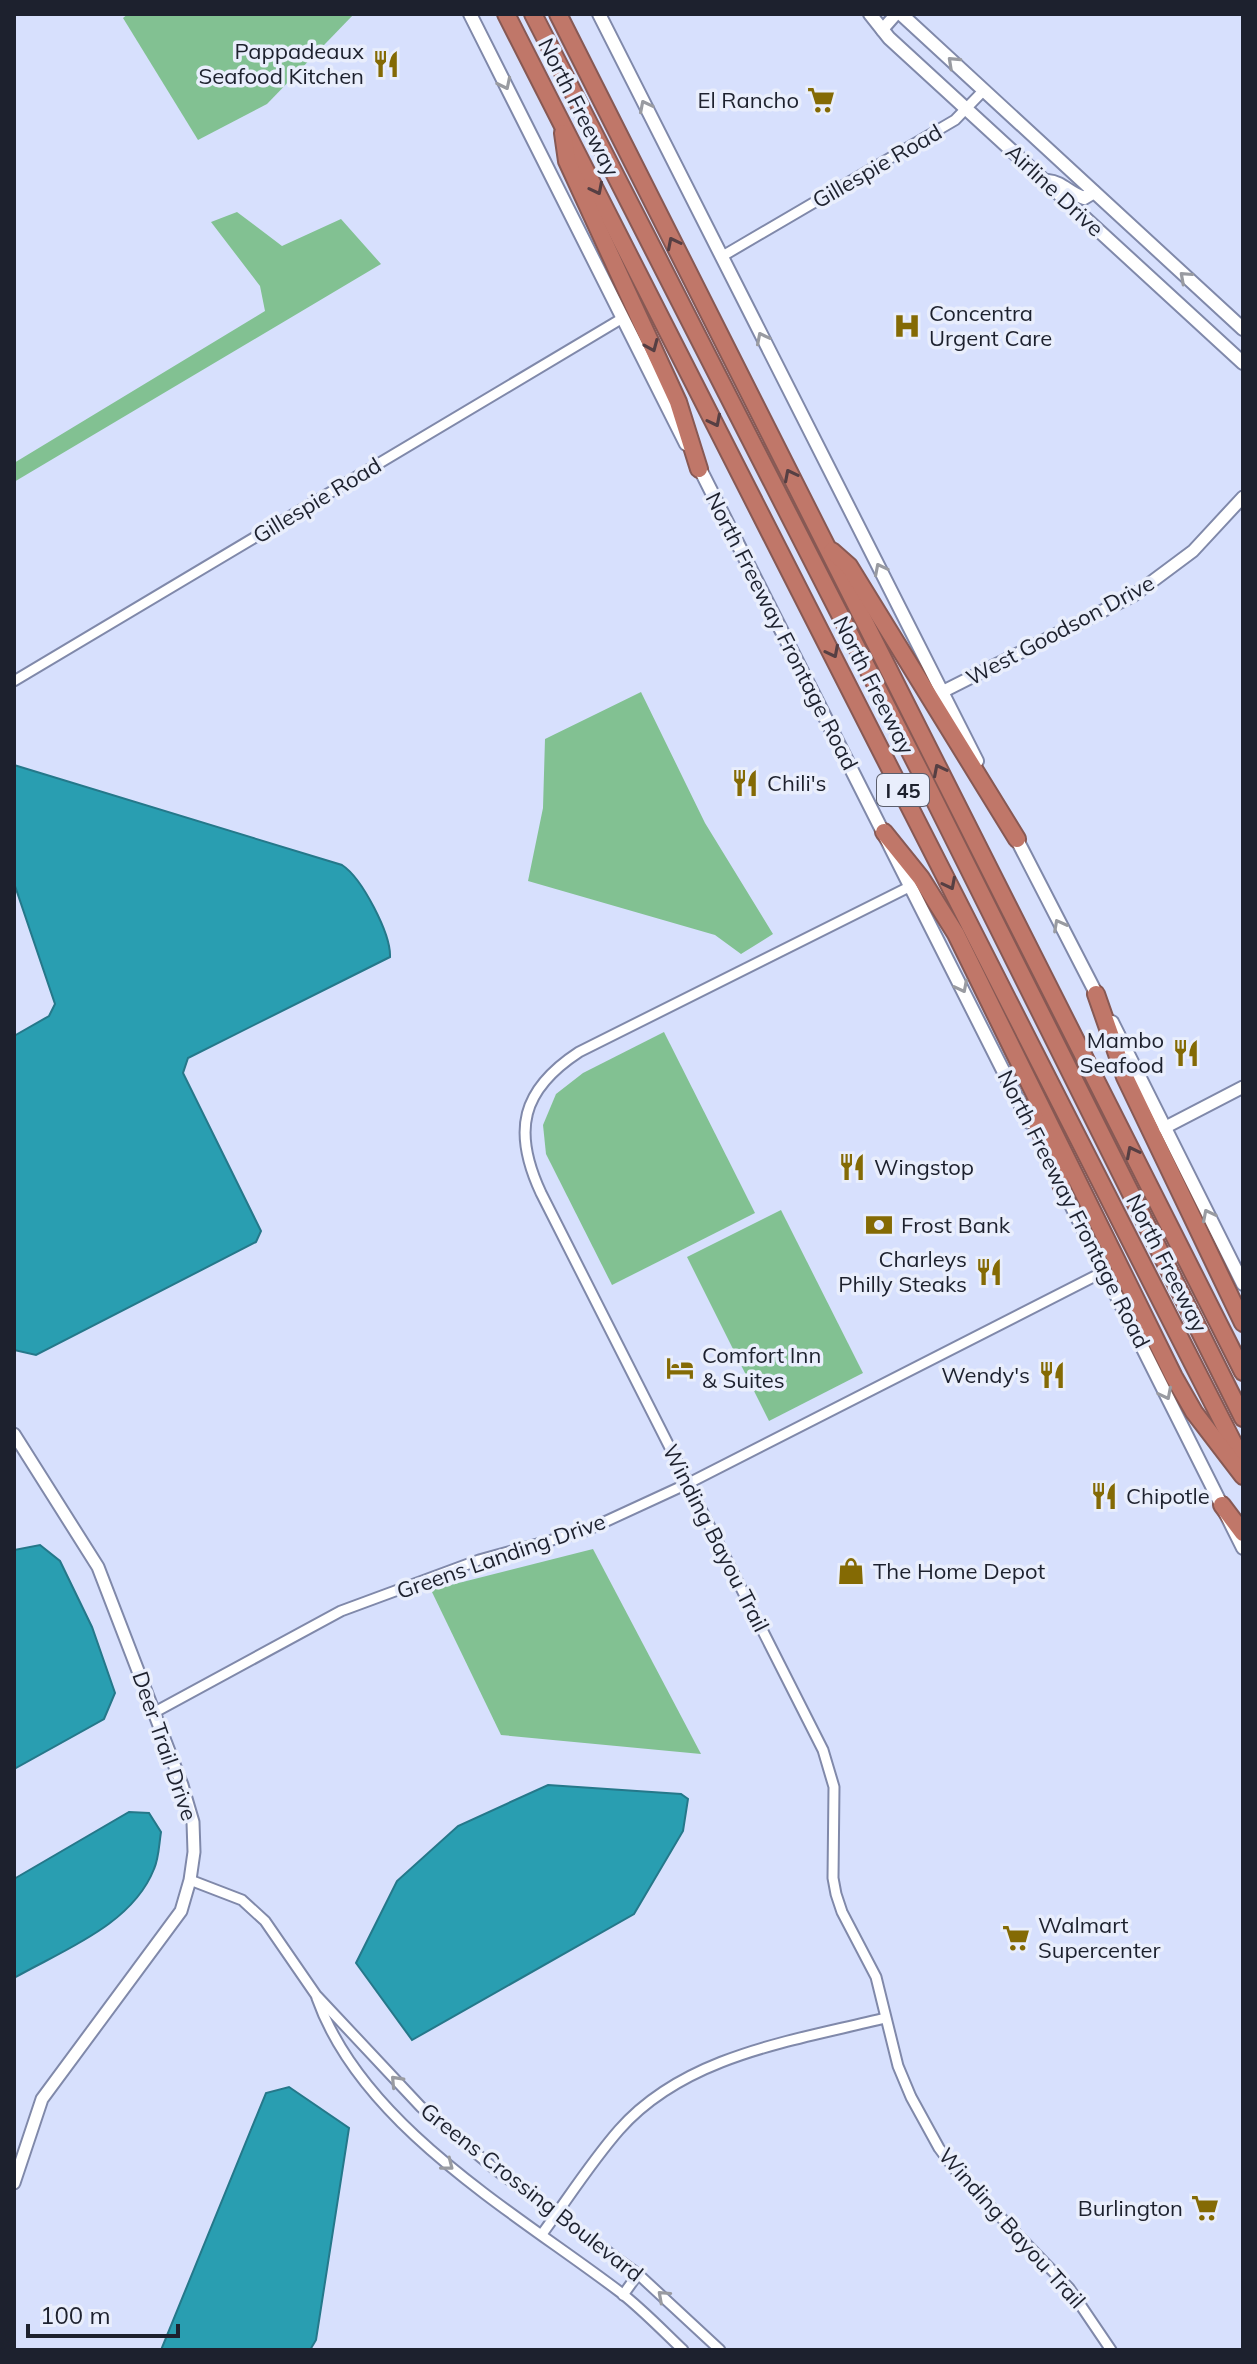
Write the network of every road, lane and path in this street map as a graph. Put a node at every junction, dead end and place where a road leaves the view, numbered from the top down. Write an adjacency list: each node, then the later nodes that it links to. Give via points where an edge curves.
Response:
1 (470, 14): 17 (main road, North Freeway Frontage Road, one-way to 17)
2 (506, 14): 11 (highway, North Freeway / I 45)
3 (533, 14): 37 (highway, North Freeway / I 45)
4 (558, 14): 22 (highway, North Freeway / I 45, one-way to 4)
5 (599, 14): 15 (main road, one-way to 5)
6 (870, 14): 8 (main road, Airline Drive)
7 (899, 14): 8 (street); 9 (main road, Airline Drive, one-way to 7)
8 (882, 30): 10 (main road, Airline Drive)
9 (984, 90): 10 (street, Gillespie Road); 13 (main road, Airline Drive)
10 (968, 109): 12 (main road, Airline Drive); 15 (street, Gillespie Road)
11 (561, 119): 20 (highway, one-way to 20, via 567,161 678,402); 39 (highway, North Freeway / I 45, one-way to 39)
12 (1045, 181): 13 (main road, via 1058,182 1084,198); 16 (main road, Airline Drive)
13 (1094, 192): 14 (main road, Airline Drive)
14 (1144, 238): 16 (main road); 18 (main road, Airline Drive, one-way to 14)
15 (721, 257): 24 (main road, one-way to 15)
16 (1127, 257): 19 (main road, Airline Drive)
17 (621, 319): 20 (main road, North Freeway Frontage Road); 23 (street, Gillespie Road)
18 (1243, 329)
19 (1243, 363)
20 (699, 469): 25 (main road, North Freeway Frontage Road)
21 (1243, 497): 24 (street, West Goodson Drive, via 1193,551 1134,595)
22 (825, 545): 26 (highway, via 849,566); 36 (highway, North Freeway / I 45, one-way to 22)
23 (14, 681)
24 (942, 692): 26 (main road)
25 (884, 832): 27 (main road, North Freeway Frontage Road); 29 (highway, via 939,903)
26 (1017, 839): 28 (main road, one-way to 26)
27 (911, 886): 32 (main road, North Freeway Frontage Road, one-way to 32); 41 (street, Winding Bayou Trail, via 579,1052 554,1068 530,1101 524,1146 528,1166)
28 (1096, 994): 31 (main road); 35 (highway, via 1125,1077)
29 (992, 1006): 32 (highway); 40 (highway, via 1194,1412)
30 (1243, 1087): 31 (street)
31 (1164, 1128): 34 (main road, one-way to 31)
32 (1063, 1189): 33 (main road, North Freeway Frontage Road)
33 (1105, 1271): 41 (street, Greens Landing Drive); 42 (main road, North Freeway Frontage Road, one-way to 42)
34 (1243, 1284)
35 (1243, 1323)
36 (1243, 1372)
37 (1243, 1418)
38 (14, 1434): 45 (street, Deer Trail Drive, via 98,1567)
39 (1243, 1462)
40 (1243, 1476)
41 (689, 1483): 45 (street, Greens Landing Drive, via 585,1531 479,1560 341,1611); 48 (street, Winding Bayou Trail, via 829,1767 836,1808 833,1878 842,1912 876,1977)
42 (1222, 1505): 43 (highway); 44 (main road, North Freeway Frontage Road)
43 (1243, 1533)
44 (1243, 1548)
45 (155, 1712): 46 (street, Deer Trail Drive, via 193,1822)
46 (190, 1880): 47 (street, Greens Crossing Boulevard, via 242,1900 265,1921); 49 (street, Deer Trail Drive, via 181,1911 42,2099)
47 (316, 1995): 50 (street, Greens Crossing Boulevard, one-way to 47, via 431,2117); 51 (street, Greens Crossing Boulevard, one-way to 51, via 347,2060 431,2151)
48 (885, 2018): 50 (street, via 739,2055 677,2082 619,2130); 56 (street, Winding Bayou Trail, via 898,2066 939,2148 980,2199 1069,2288)
49 (14, 2183)
50 (557, 2214): 51 (street); 52 (street, Greens Crossing Boulevard)
51 (542, 2234): 53 (street, Greens Crossing Boulevard)
52 (638, 2274): 53 (street); 55 (street, Greens Crossing Boulevard, one-way to 52)
53 (623, 2295): 54 (street, Greens Crossing Boulevard)
54 (683, 2350)
55 (720, 2350)
56 (1111, 2350)

